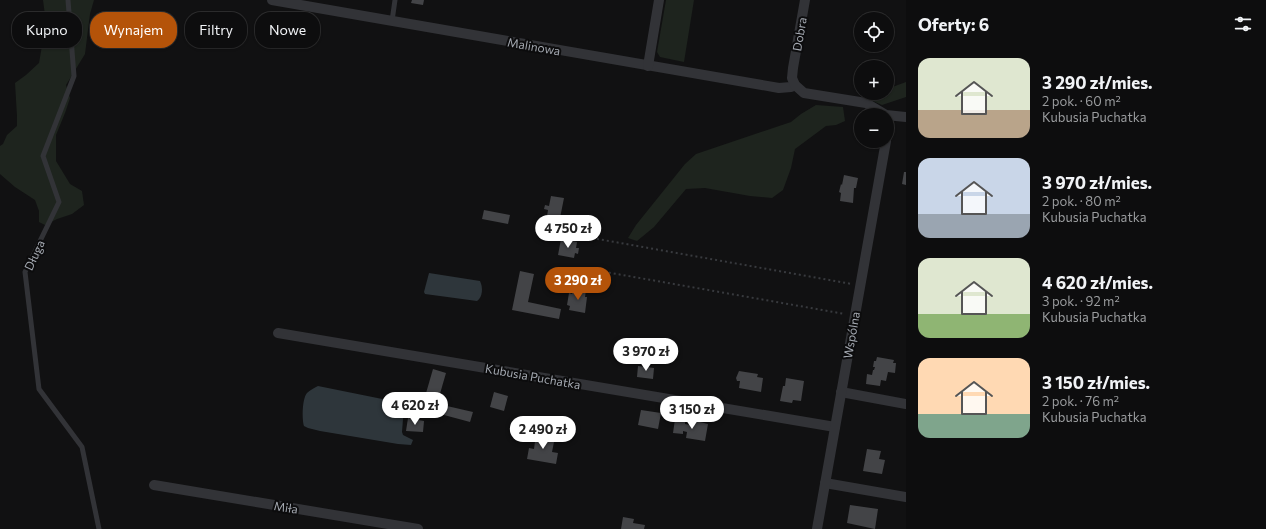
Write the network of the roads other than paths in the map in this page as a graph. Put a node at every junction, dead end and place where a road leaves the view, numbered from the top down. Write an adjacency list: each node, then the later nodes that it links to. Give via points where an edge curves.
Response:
1 (68, 0): 20 (lane, Długa, via 74,76 43,156 59,202 24,272 39,390 82,447)
2 (272, 0): 6 (street, Malinowa)
3 (395, 0): 6 (lane)
4 (659, 0): 7 (street)
5 (805, 0): 8 (street, Dobra, via 793,68 792,78)
6 (392, 21): 7 (street, Malinowa)
7 (648, 66): 8 (street, Malinowa, via 779,88)
8 (795, 85): 9 (street, via 804,93 866,103)
9 (874, 108)
10 (894, 116): 11 (street)
11 (906, 117)
12 (885, 148): 14 (street, Wspólna)
13 (278, 333): 16 (street, Kubusia Puchatka)
14 (841, 392): 15 (street); 16 (street, Wspólna)
15 (906, 404)
16 (835, 427): 17 (street, Wspólna)
17 (825, 483): 19 (street); 22 (street, Wspólna)
18 (154, 485): 21 (street, Miła)
19 (906, 497)
20 (99, 529)
21 (418, 529)
22 (817, 529)

